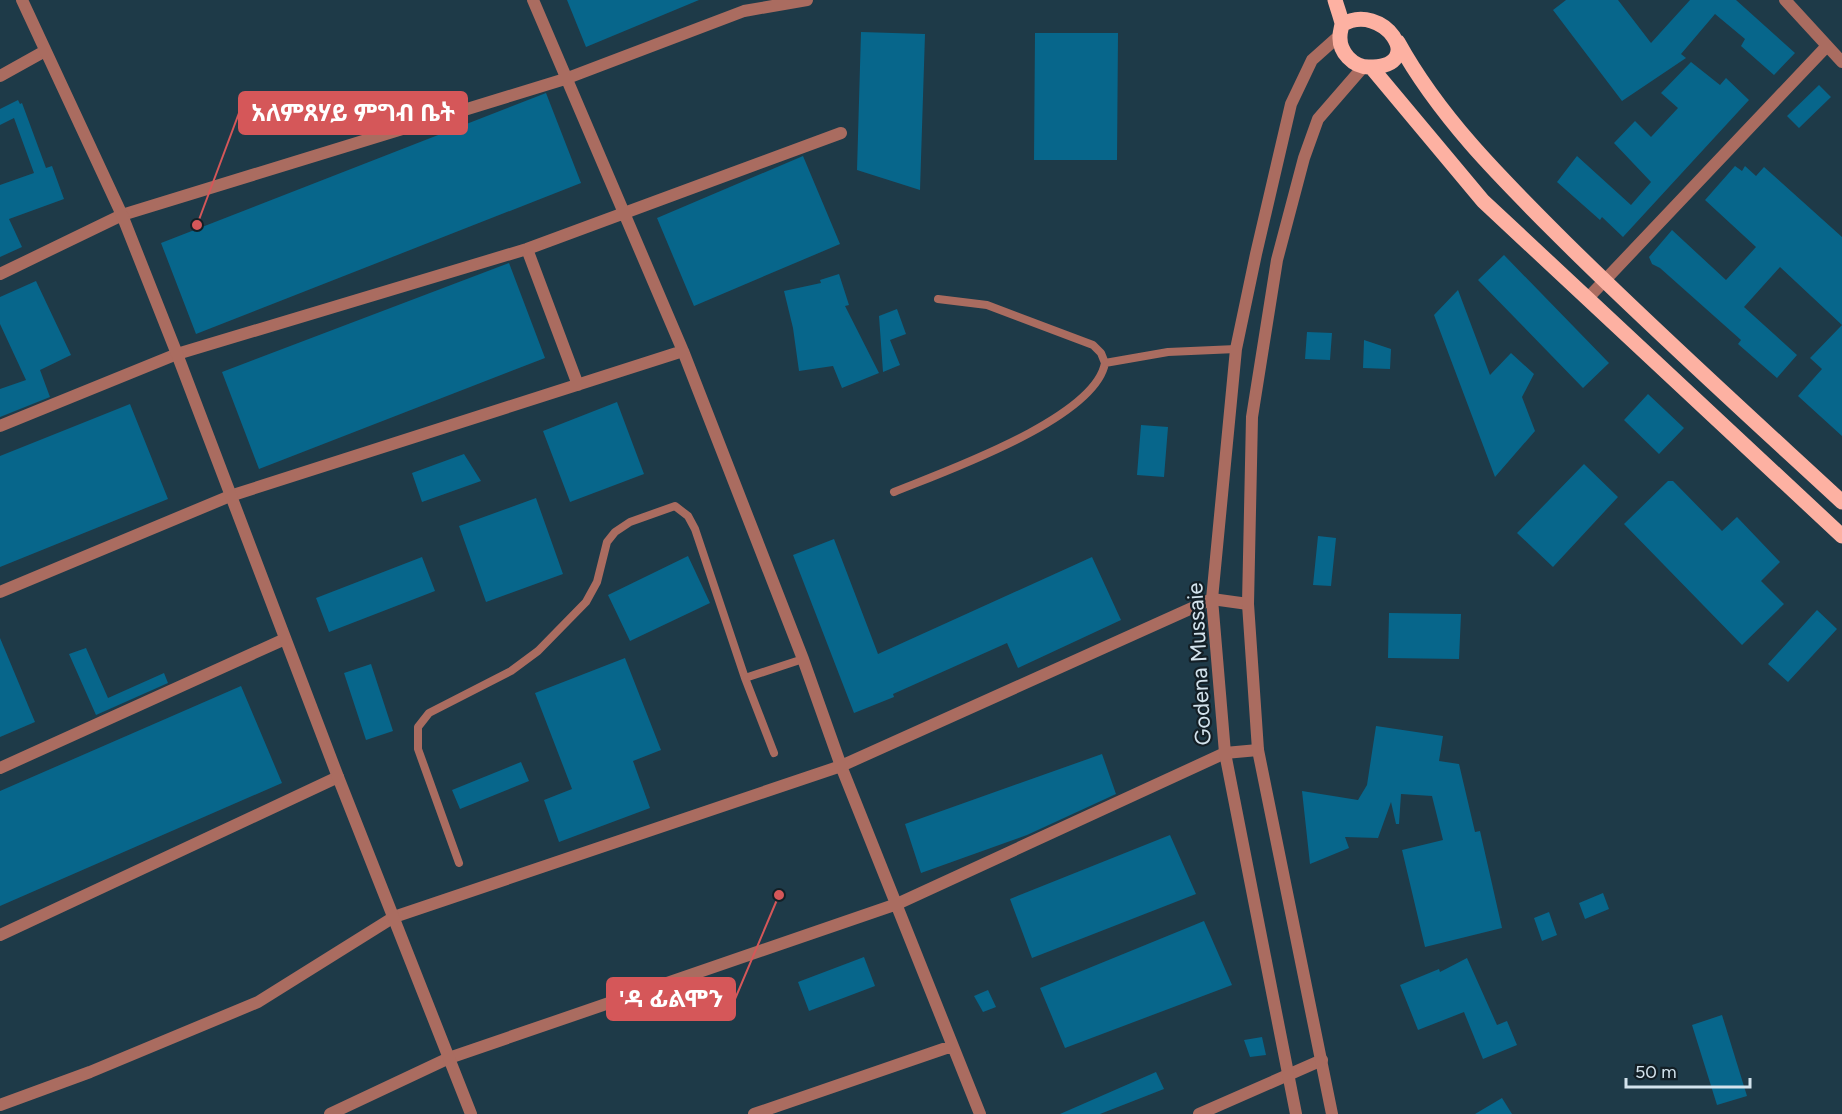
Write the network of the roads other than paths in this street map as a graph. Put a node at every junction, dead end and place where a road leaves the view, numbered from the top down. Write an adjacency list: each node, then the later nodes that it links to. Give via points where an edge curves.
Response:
1 (22, 0): 9 (street)
2 (533, 0): 13 (street)
3 (807, 0): 13 (street, via 744,11)
4 (1335, 0): 6 (main road)
5 (1785, 0): 8 (street)
6 (1341, 30): 7 (main road, via 1356,11 1365,8 1389,14 1398,30); 11 (main road, via 1343,52); 20 (street, Godena Mussaie, via 1312,60 1291,104)
7 (1398, 42): 11 (main road, via 1389,59); 15 (main road, via 1424,85)
8 (1826, 47): 10 (street); 23 (street)
9 (45, 51): 12 (street); 18 (street)
10 (1842, 62)
11 (1367, 67): 16 (main road); 21 (street, via 1318,119)
12 (0, 76)
13 (565, 79): 17 (street); 18 (street)
14 (841, 133): 17 (street)
15 (1502, 180): 16 (main road); 23 (main road)
16 (1484, 201): 24 (main road)
17 (623, 212): 19 (street); 28 (street)
18 (122, 215): 22 (street); 29 (street)
19 (527, 249): 29 (street); 32 (street)
20 (1256, 254): 21 (street); 27 (street, Godena Mussaie)
21 (1277, 260): 42 (street, via 1252,417)
22 (0, 274)
23 (1605, 282): 24 (street); 26 (main road)
24 (1588, 298): 30 (main road)
25 (938, 299): 31 (lane, via 987,305 1093,345)
26 (1664, 337): 30 (main road); 34 (main road)
27 (1236, 349): 31 (lane, via 1168,352); 41 (street, Godena Mussaie)
28 (683, 351): 32 (street); 44 (street)
29 (177, 354): 33 (street); 37 (street)
30 (1648, 354): 35 (main road)
31 (1105, 363): 36 (lane, via 1099,381 1082,399 1043,424 998,450)
32 (578, 385): 37 (street)
33 (0, 426)
34 (1776, 441): 35 (main road); 38 (main road)
35 (1760, 459): 39 (main road)
36 (894, 492)
37 (230, 496): 40 (street); 43 (street)
38 (1842, 502)
39 (1842, 536)
40 (0, 592)
41 (1212, 599): 42 (street); 48 (street, Godena Mussaie); 49 (street)
42 (1248, 604): 46 (street)
43 (285, 639): 50 (street); 51 (street)
44 (803, 659): 45 (lane); 49 (street)
45 (745, 678): 47 (lane); 52 (lane, via 695,529 687,516 675,506 630,522 607,542 597,582 586,602 553,636 511,671 429,713 418,727 418,749)
46 (1258, 750): 48 (street); 58 (street)
47 (774, 753)
48 (1225, 753): 53 (street); 59 (street, Godena Mussaie)
49 (841, 766): 53 (street); 54 (street)
50 (0, 768)
51 (338, 777): 54 (street); 55 (street)
52 (459, 863)
53 (897, 904): 56 (street); 57 (street)
54 (394, 917): 57 (street); 60 (street, via 258,1002)
55 (0, 935)
56 (952, 1046): 63 (street); 64 (street)
57 (449, 1058): 61 (street); 62 (street)
58 (1322, 1060): 59 (street); 67 (street)
59 (1288, 1077): 65 (street); 66 (street, Godena Mussaie)
60 (0, 1105)
61 (330, 1114)
62 (471, 1114)
63 (754, 1114)
64 (980, 1114)
65 (1199, 1114)
66 (1296, 1114)
67 (1332, 1114)

